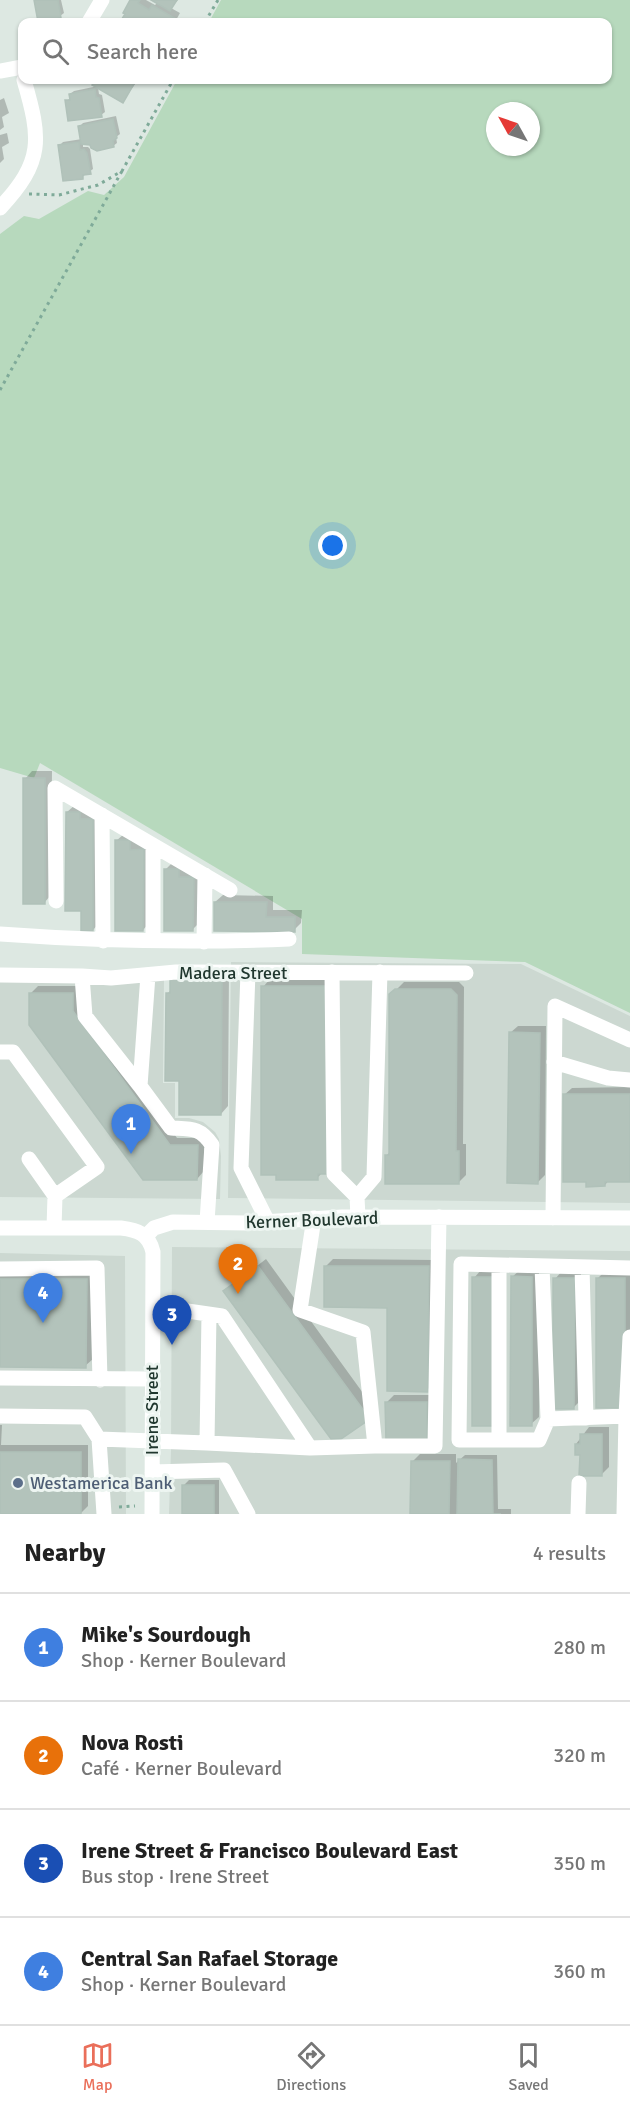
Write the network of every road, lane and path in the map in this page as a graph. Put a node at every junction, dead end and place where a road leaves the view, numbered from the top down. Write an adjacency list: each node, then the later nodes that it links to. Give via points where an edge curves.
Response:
1 (102, 0): 3 (street)
2 (218, 0): 4 (path)
3 (91, 18)
4 (207, 18)
5 (0, 71): 6 (street)
6 (18, 72)
7 (26, 84): 10 (street, via 35,115 35,155 24,180)
8 (171, 84): 9 (path)
9 (122, 171): 10 (path, via 98,185 59,195); 12 (path)
10 (12, 193): 11 (street)
11 (0, 208)
12 (0, 390)
13 (102, 815): 14 (street); 17 (street, via 55,788); 20 (street)
14 (153, 845): 15 (street); 21 (street)
15 (205, 875): 16 (street); 22 (street)
16 (230, 890)
17 (56, 901)
18 (0, 934): 20 (street)
19 (289, 939): 22 (street)
20 (103, 941): 21 (street)
21 (153, 941): 22 (street)
22 (204, 942)
23 (249, 972): 24 (street, Madera Street); 28 (street, Madera Street); 44 (street, via 241,1168)
24 (332, 972): 25 (street, Madera Street); 37 (street, via 334,1174)
25 (380, 972): 26 (street, Madera Street); 37 (street, via 374,1177)
26 (466, 972)
27 (0, 975): 29 (street, Madera Street)
28 (147, 975): 29 (street, Madera Street); 34 (street)
29 (82, 976): 34 (street, via 85,1016)
30 (630, 1040): 32 (street, via 555,1006)
31 (0, 1052): 36 (street, via 13,1052 97,1167)
32 (554, 1062): 33 (street); 41 (street)
33 (630, 1080)
34 (140, 1086): 43 (street, via 171,1128 196,1130 212,1145)
35 (29, 1159): 36 (street)
36 (55, 1196): 46 (street)
37 (357, 1197): 38 (street)
38 (358, 1217): 39 (street, Kerner Boulevard); 40 (street, Kerner Boulevard)
39 (439, 1217): 41 (street, Kerner Boulevard); 67 (street, via 435,1446)
40 (314, 1218): 44 (street, Kerner Boulevard); 67 (street, via 300,1310 363,1332)
41 (553, 1218): 42 (street, Kerner Boulevard)
42 (630, 1218)
43 (207, 1222): 44 (street, Kerner Boulevard); 47 (street, Kerner Boulevard, via 162,1224)
44 (268, 1222)
45 (0, 1228): 46 (street)
46 (54, 1228): 47 (street, via 121,1228)
47 (146, 1236): 53 (street, Irene Street, via 153,1252)
48 (499, 1265): 49 (street); 65 (street); 65 (street, via 461,1264 459,1440)
49 (542, 1266): 50 (street); 61 (street)
50 (582, 1267): 51 (street); 60 (street)
51 (630, 1268)
52 (0, 1269): 58 (street, via 97,1268)
53 (153, 1306): 54 (street); 57 (street, Irene Street)
54 (209, 1314): 66 (street); 68 (street, via 222,1316)
55 (630, 1337): 62 (street)
56 (0, 1378): 58 (street)
57 (153, 1379): 58 (street); 64 (street, Irene Street)
58 (100, 1380)
59 (0, 1416): 63 (street, via 85,1417)
60 (586, 1418): 61 (street); 62 (street)
61 (548, 1419): 65 (street, via 539,1440)
62 (627, 1424): 75 (street)
63 (99, 1439): 64 (street); 71 (street)
64 (152, 1440): 66 (street); 69 (street, Irene Street)
65 (499, 1440)
66 (207, 1443): 68 (street)
67 (375, 1446): 68 (street)
68 (309, 1448)
69 (152, 1472): 72 (street, Irene Street); 73 (street, via 224,1470)
70 (579, 1483): 74 (street)
71 (104, 1514)
72 (152, 1514)
73 (248, 1514)
74 (578, 1514)
75 (624, 1514)

